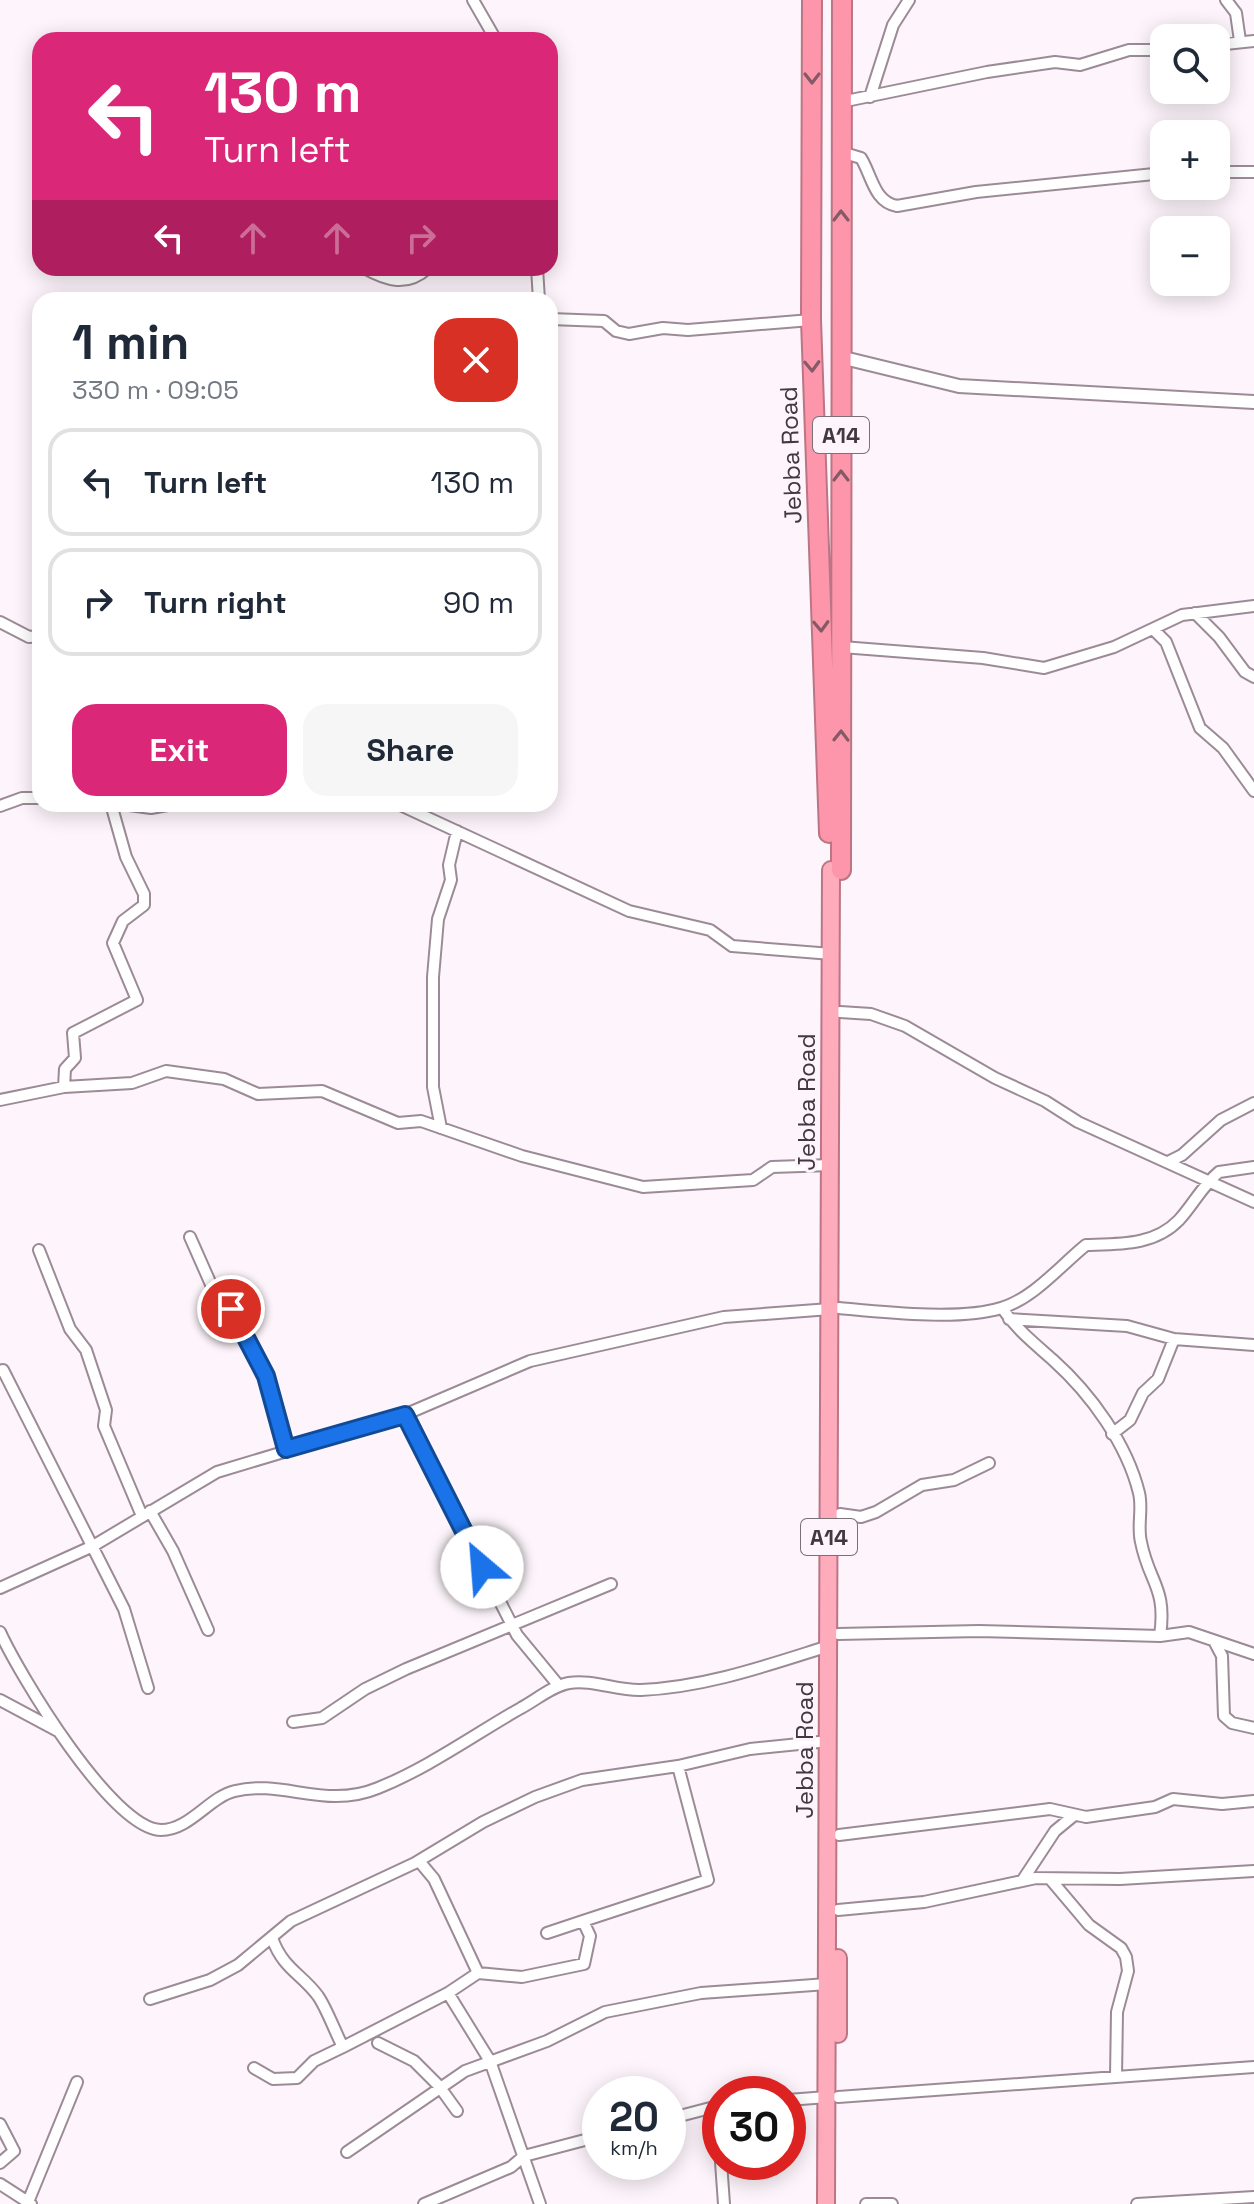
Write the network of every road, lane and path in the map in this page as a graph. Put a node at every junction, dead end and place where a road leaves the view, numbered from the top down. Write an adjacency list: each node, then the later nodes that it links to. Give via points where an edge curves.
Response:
1 (473, 0): 6 (street)
2 (812, 0): 20 (highway, Jebba Road / A14, one-way to 20)
3 (842, 0): 12 (highway, Jebba Road / A14)
4 (909, 0): 11 (street, via 893,25)
5 (1226, 0): 7 (street, via 1236,13)
6 (491, 32)
7 (1240, 41): 8 (street); 9 (street)
8 (1254, 41)
9 (1230, 43)
10 (1150, 50): 11 (street, via 1129,50 1080,65 1055,62 987,72)
11 (870, 97): 12 (street)
12 (841, 102): 13 (highway, Jebba Road / A14)
13 (841, 152): 16 (street, via 861,158 877,195 897,206 976,192); 21 (highway, Jebba Road / A14, one-way to 13)
14 (1230, 172): 15 (street)
15 (1254, 172)
16 (1150, 174)
17 (379, 276): 18 (street, via 406,282)
18 (415, 276)
19 (558, 319): 20 (street, via 604,321 629,334)
20 (811, 320): 36 (highway, Jebba Road / A14, one-way to 36)
21 (840, 357): 22 (street, via 959,386); 28 (highway, Jebba Road / A14, one-way to 21)
22 (1254, 402)
23 (1254, 606): 24 (street)
24 (1195, 613): 26 (street); 29 (street)
25 (0, 622): 27 (street)
26 (1153, 629): 28 (street, via 1044,668); 30 (street, via 1166,642 1200,728 1223,748)
27 (32, 637)
28 (842, 647): 36 (highway, Jebba Road / A14, one-way to 28)
29 (1254, 677)
30 (1254, 791)
31 (32, 798): 32 (street)
32 (0, 806)
33 (113, 812): 39 (street, via 144,894 144,905 123,921 113,943 137,1000 73,1033 75,1058 65,1069)
34 (415, 812): 35 (street)
35 (457, 831): 37 (street, via 629,911 710,930 732,946); 42 (street, via 451,880 438,919 433,977 433,1087)
36 (836, 870): 37 (highway, Jebba Road / A14); 38 (highway, Jebba Road / A14)
37 (832, 954): 44 (highway, Jebba Road / A14)
38 (840, 1012): 43 (street, via 871,1014 905,1026 1078,1122); 50 (highway, Jebba Road / A14)
39 (64, 1087): 40 (street); 42 (street, via 132,1083 166,1071 224,1079 258,1094 322,1091 398,1123 421,1121)
40 (0, 1100)
41 (1254, 1103): 43 (street, via 1221,1120)
42 (441, 1128): 44 (street, via 522,1156 643,1187 753,1180 772,1167)
43 (1168, 1162): 46 (street)
44 (831, 1165): 50 (highway, Jebba Road / A14)
45 (1254, 1167): 46 (street, via 1225,1170)
46 (1209, 1180): 47 (street); 51 (street, via 1178,1221 1156,1237 1124,1245 1086,1245)
47 (1254, 1202)
48 (190, 1237): 58 (street, via 217,1298 231,1309 266,1376)
49 (39, 1250): 60 (street, via 70,1329 86,1350 106,1410 104,1426)
50 (835, 1308): 51 (street, via 909,1314); 56 (street, via 724,1317 530,1361); 61 (highway, Jebba Road / A14); 69 (highway, Jebba Road / A14)
51 (1002, 1308): 52 (street)
52 (1009, 1319): 53 (street, via 1127,1326); 57 (street, via 1074,1382)
53 (1174, 1339): 54 (street); 57 (street, via 1158,1379 1143,1393 1130,1420)
54 (1254, 1345)
55 (1, 1368): 62 (street)
56 (405, 1415): 58 (street); 65 (street)
57 (1112, 1434): 68 (street, via 1140,1495 1140,1539 1163,1613)
58 (286, 1449): 60 (street, via 217,1472)
59 (989, 1463): 61 (street, via 954,1480 922,1485 876,1512 861,1517)
60 (146, 1514): 62 (street); 66 (street, via 173,1551)
61 (840, 1514): 69 (highway, Jebba Road / A14)
62 (93, 1546): 64 (street); 73 (street, via 124,1609)
63 (611, 1584): 65 (street)
64 (0, 1588)
65 (512, 1628): 72 (street); 75 (street, via 406,1669 322,1718)
66 (208, 1630)
67 (0, 1632): 77 (street, via 19,1673)
68 (1160, 1636): 69 (street, via 979,1631); 70 (street, via 1189,1632)
69 (834, 1640): 72 (street, via 721,1679 674,1687 638,1690 579,1682); 78 (highway, Jebba Road / A14); 82 (highway, Jebba Road / A14)
70 (1214, 1640): 71 (street); 76 (street, via 1222,1656 1224,1716)
71 (1254, 1654)
72 (559, 1686): 77 (street, via 379,1788 342,1799 233,1791 173,1828 158,1830 138,1820 86,1771)
73 (148, 1688)
74 (0, 1700): 77 (street)
75 (293, 1722)
76 (1254, 1728)
77 (58, 1731)
78 (829, 1741): 79 (street, via 750,1749); 92 (highway, Jebba Road / A14)
79 (678, 1766): 83 (street, via 582,1780 535,1797); 88 (street, via 708,1880)
80 (1254, 1801): 81 (street, via 1173,1799 1155,1807)
81 (1072, 1817): 82 (street, via 1050,1809); 86 (street, via 1055,1831)
82 (839, 1835): 87 (highway, Jebba Road / A14)
83 (419, 1861): 90 (street, via 291,1921); 91 (street, via 434,1879)
84 (1254, 1871): 85 (street)
85 (1051, 1880): 86 (street); 100 (street, via 1089,1925 1126,1957 1128,1971 1117,2012)
86 (1022, 1881): 87 (street, via 924,1902)
87 (838, 1910): 103 (highway, Jebba Road / A14)
88 (583, 1921): 89 (street); 91 (street, via 590,1936 584,1964 522,1977)
89 (547, 1933)
90 (272, 1938): 94 (street, via 210,1980); 96 (street, via 276,1952 297,1978 319,1996)
91 (478, 1973): 93 (street)
92 (827, 1984): 97 (street, via 701,1993 605,2012); 103 (highway, Jebba Road / A14)
93 (448, 1993): 96 (street); 97 (street)
94 (150, 1999)
95 (378, 2043): 102 (street, via 414,2061)
96 (343, 2047): 99 (street, via 314,2061 297,2078 273,2079)
97 (490, 2061): 102 (street); 109 (street)
98 (1254, 2067): 100 (street)
99 (254, 2068)
100 (1116, 2077): 103 (street)
101 (77, 2082): 114 (street)
102 (439, 2086): 105 (street); 108 (street)
103 (833, 2097): 104 (street); 118 (highway, Jebba Road / A14); 119 (highway, Jebba Road / A14)
104 (806, 2099)
105 (457, 2111)
106 (0, 2124): 110 (street, via 14,2151)
107 (582, 2141): 109 (street)
108 (347, 2152)
109 (524, 2156): 115 (street, via 511,2167); 116 (street)
110 (0, 2163)
111 (722, 2180): 117 (street)
112 (0, 2184): 114 (street)
113 (1254, 2197): 122 (street)
114 (30, 2203)
115 (424, 2204)
116 (540, 2204)
117 (724, 2204)
118 (826, 2204)
119 (836, 2204)
120 (866, 2204): 121 (street)
121 (892, 2204)
122 (1137, 2204)

